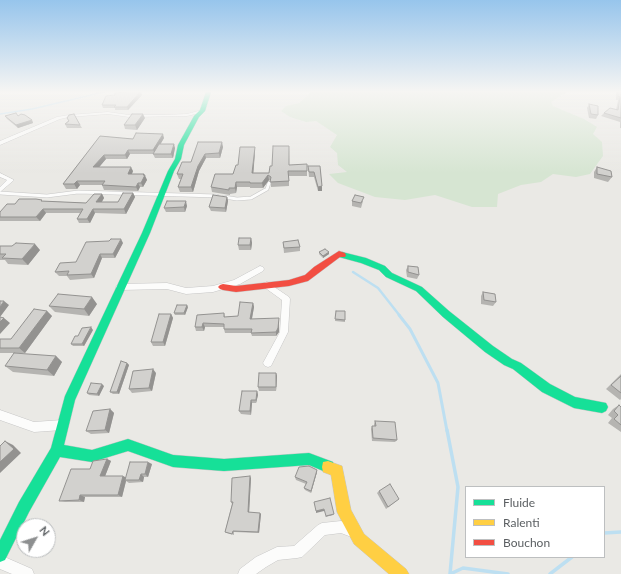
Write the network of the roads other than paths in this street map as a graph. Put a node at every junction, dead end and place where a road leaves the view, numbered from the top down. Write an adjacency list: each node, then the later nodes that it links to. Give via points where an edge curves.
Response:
1 (57, 119): 3 (street)
2 (195, 119): 7 (street, via 181,145 178,159)
3 (0, 143)
4 (0, 175): 6 (street, via 11,180)
5 (269, 182): 7 (lane, via 267,189 251,198)
6 (0, 192): 7 (lane, via 48,196 78,192)
7 (162, 194): 10 (street)
8 (260, 269): 11 (street)
9 (267, 285): 11 (street, via 236,289); 12 (street, via 286,299 284,332); 13 (street, via 308,278 339,254 364,260 419,289 489,349 546,388 574,402)
10 (120, 287): 11 (street, via 167,286 186,291); 15 (street, via 69,400)
11 (223, 287)
12 (268, 363)
13 (602, 407)
14 (0, 414): 15 (street, via 34,427)
15 (62, 425): 16 (street)
16 (57, 450): 17 (street); 18 (street, via 92,456 128,445 173,461 224,466 309,459 337,471 344,512)
17 (12, 532): 19 (lane); 20 (street)
18 (355, 532): 23 (street, via 342,527 322,529 297,552 277,554); 24 (street, via 359,539)
19 (0, 541)
20 (0, 555)
21 (0, 562): 22 (street)
22 (27, 574)
23 (245, 574)
24 (401, 574)

